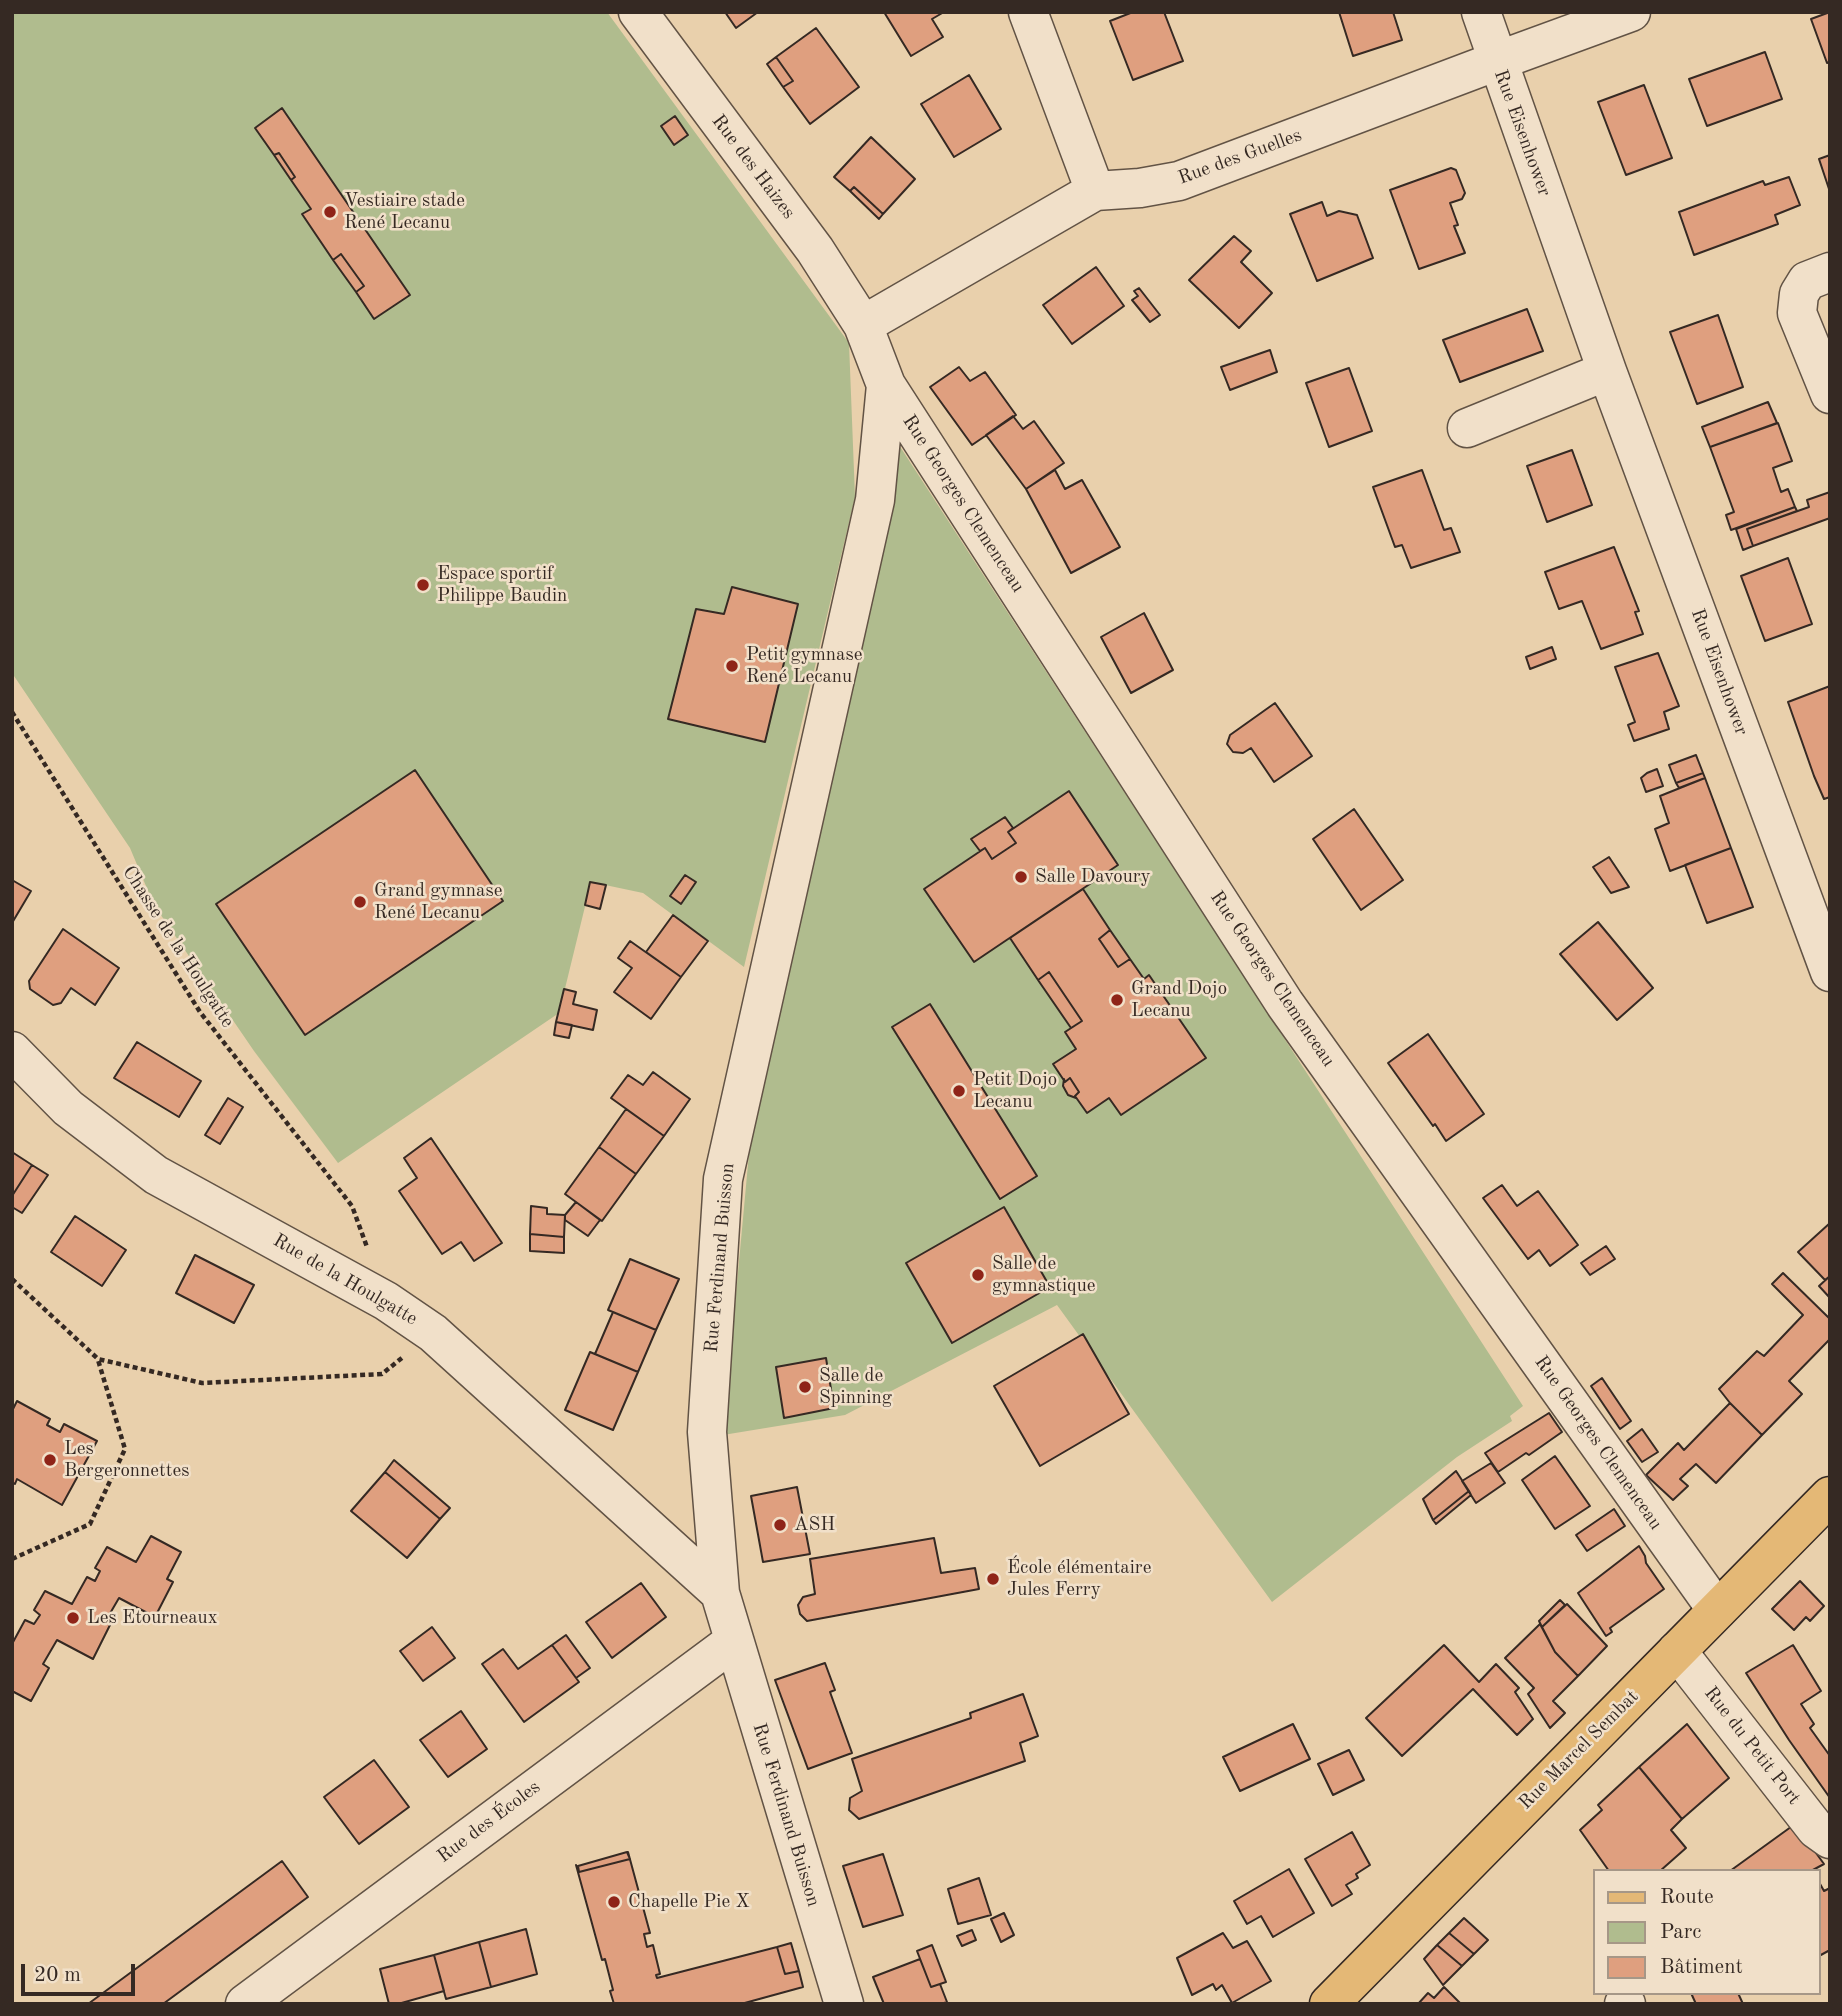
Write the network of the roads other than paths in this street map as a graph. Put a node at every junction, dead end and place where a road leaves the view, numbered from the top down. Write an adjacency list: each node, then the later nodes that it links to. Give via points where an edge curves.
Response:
1 (638, 12): 8 (street, Rue des Haizes, via 815,250)
2 (1028, 12): 6 (street)
3 (1481, 12): 5 (street, Rue Eisenhower)
4 (1631, 12): 5 (street, Rue des Guelles)
5 (1497, 61): 6 (street, Rue des Guelles, via 1179,181); 9 (street, Rue Eisenhower)
6 (1095, 191): 8 (street, Rue des Guelles)
7 (1830, 272): 11 (street, via 1807,281 1799,294 1797,313)
8 (863, 325): 10 (street, Rue Georges Clemenceau)
9 (1607, 371): 12 (street); 13 (street, Rue Eisenhower)
10 (886, 385): 17 (street, Rue Ferdinand Buisson, via 875,500 723,1179 707,1432); 18 (street, Rue Georges Clemenceau, via 1285,1004)
11 (1830, 394)
12 (1467, 428)
13 (1819, 908): 14 (street, Rue Eisenhower)
14 (1830, 972)
15 (12, 1051): 17 (street, Rue de la Houlgatte, via 68,1108 156,1175 386,1301 433,1333)
16 (1830, 1496): 18 (main road, Rue Marcel Sembat)
17 (720, 1592): 19 (street, Rue Ferdinand Buisson)
18 (1717, 1610): 20 (main road, Rue Marcel Sembat)
19 (734, 1641): 22 (street, Rue des Écoles); 23 (street, Rue Ferdinand Buisson)
20 (1677, 1651): 21 (street, Rue du Petit Port, via 1816,1829); 24 (main road, Rue Marcel Sembat)
21 (1830, 1839)
22 (245, 2004)
23 (844, 2004)
24 (1329, 2004)

